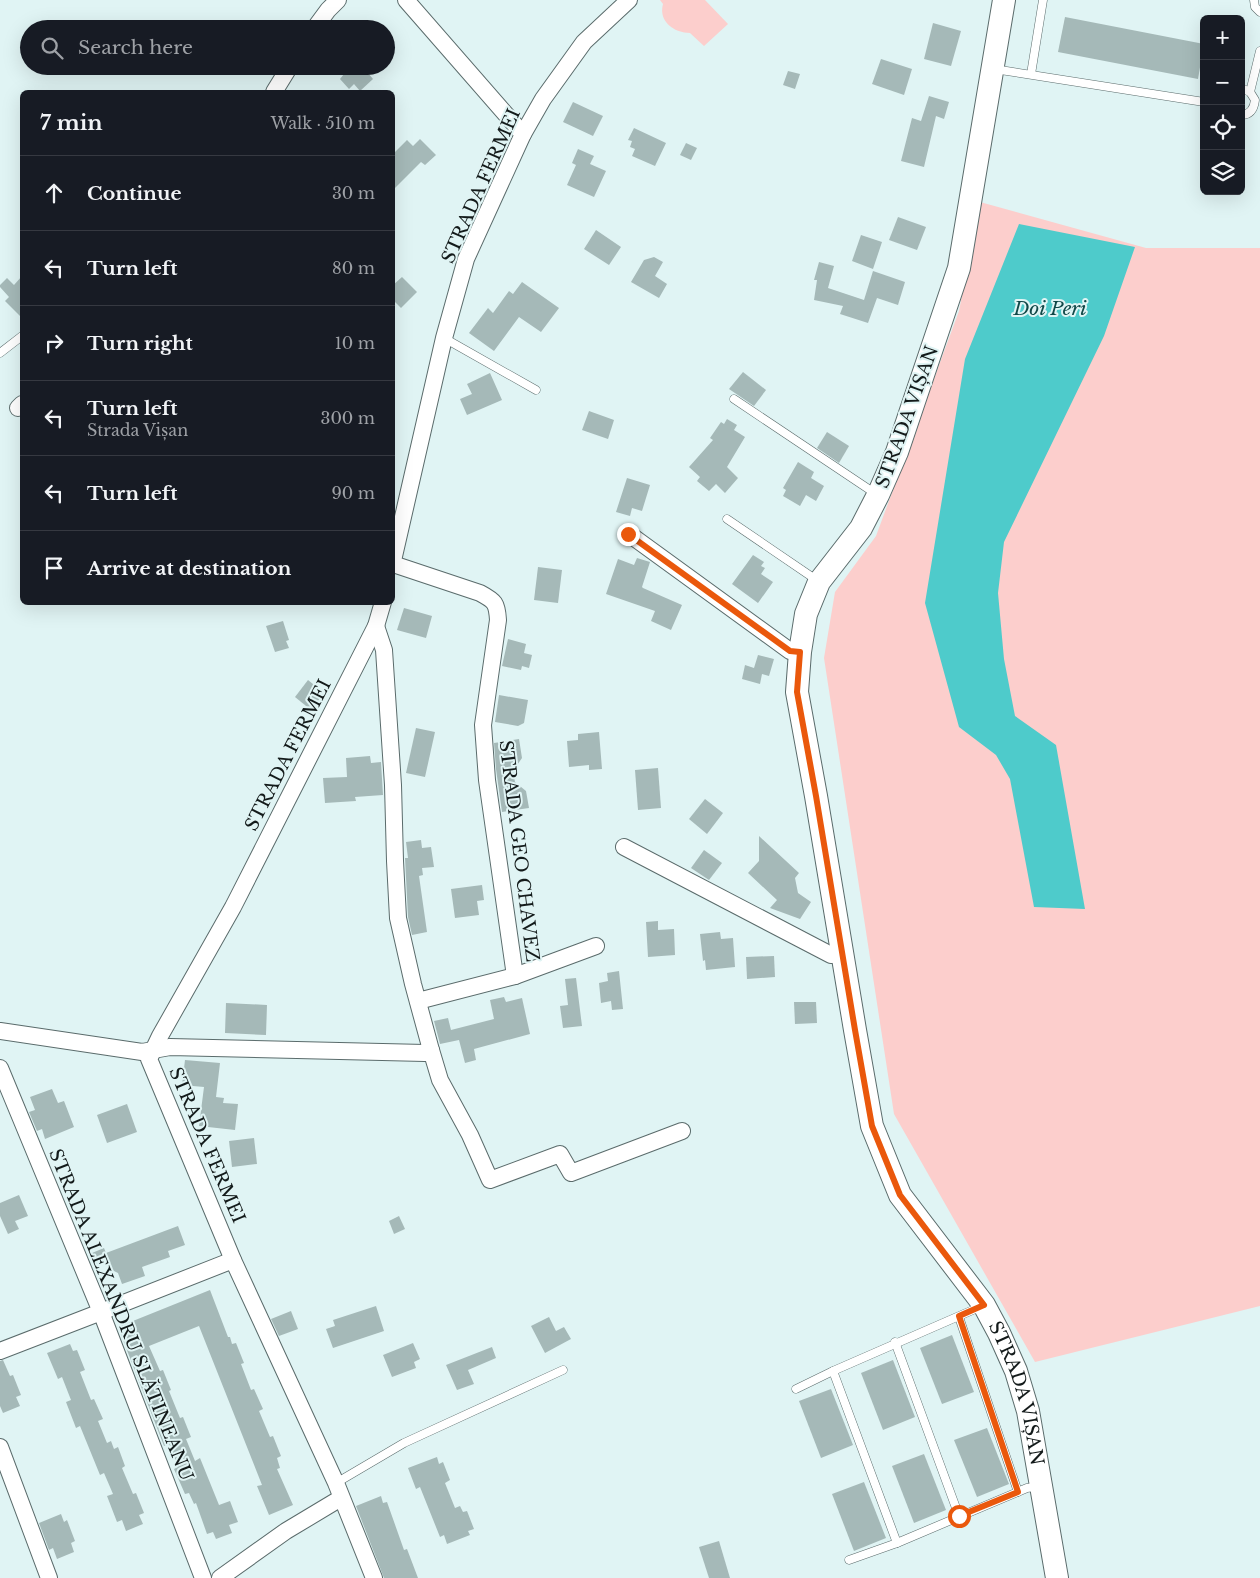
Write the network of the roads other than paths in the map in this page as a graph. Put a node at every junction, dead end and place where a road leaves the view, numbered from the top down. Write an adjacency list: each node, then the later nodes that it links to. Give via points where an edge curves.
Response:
1 (338, 0): 8 (street)
2 (406, 0): 18 (street)
3 (629, 0): 18 (street, STRADA FERMEI, via 584,42 543,99)
4 (1004, 0): 10 (street, STRADA VIȘAN)
5 (1043, 0): 11 (lane)
6 (1254, 0): 7 (lane)
7 (1260, 12)
8 (321, 20)
9 (1260, 51): 15 (lane)
10 (992, 68): 11 (lane); 24 (street, STRADA VIȘAN, via 959,268 897,452)
11 (1031, 74): 16 (lane)
12 (284, 75): 13 (street)
13 (275, 90)
14 (1245, 90): 15 (lane)
15 (1250, 92): 17 (lane, via 1255,105)
16 (1200, 101)
17 (1245, 114)
18 (523, 134): 20 (street, STRADA FERMEI, via 466,259)
19 (20, 338): 21 (lane)
20 (444, 338): 22 (lane); 27 (street, STRADA FERMEI)
21 (0, 354)
22 (536, 390)
23 (734, 399): 24 (lane)
24 (878, 495): 29 (street, STRADA VIȘAN, via 861,528)
25 (727, 519): 29 (lane)
26 (628, 534): 31 (street, via 790,651)
27 (395, 555)
28 (395, 565): 35 (street, STRADA GEO CHAVEZ, via 480,593 498,608 483,725 487,780)
29 (819, 582): 31 (street, STRADA VIȘAN, via 806,614)
30 (377, 611): 36 (street, via 384,650 398,918); 38 (street, STRADA FERMEI, via 233,907)
31 (800, 652): 34 (street, STRADA VIȘAN, via 797,692)
32 (624, 846): 34 (street, via 832,954)
33 (596, 946): 35 (street, STRADA GEO CHAVEZ)
34 (843, 953): 43 (street, STRADA VIȘAN, via 872,1126 900,1195)
35 (515, 976): 36 (street, STRADA GEO CHAVEZ)
36 (418, 1001): 39 (street)
37 (2, 1034): 38 (street, via 142,1052)
38 (153, 1049): 39 (street, via 425,1053); 42 (street, STRADA FERMEI, via 149,1059)
39 (431, 1050): 41 (street, via 440,1080 490,1180 560,1154 572,1173)
40 (0, 1068): 44 (street, STRADA ALEXANDRU SLĂTINEANU)
41 (682, 1131)
42 (233, 1260): 44 (street); 53 (street, STRADA FERMEI)
43 (984, 1305): 45 (lane); 52 (street, STRADA VIȘAN, via 1016,1371 1028,1411)
44 (101, 1312): 47 (street); 59 (street, STRADA ALEXANDRU SLĂTINEANU)
45 (959, 1316): 46 (lane); 54 (lane)
46 (895, 1342): 49 (lane); 55 (lane)
47 (0, 1351)
48 (563, 1370): 53 (lane, via 404,1443)
49 (832, 1371): 50 (lane); 56 (lane)
50 (796, 1389)
51 (0, 1447): 58 (street)
52 (1041, 1486): 54 (lane); 62 (street, STRADA VIȘAN)
53 (339, 1491): 60 (street); 61 (street, STRADA FERMEI)
54 (1018, 1492): 55 (lane)
55 (959, 1516): 56 (lane)
56 (897, 1543): 57 (lane)
57 (849, 1560)
58 (49, 1578)
59 (203, 1578)
60 (220, 1578)
61 (374, 1578)
62 (1057, 1578)

